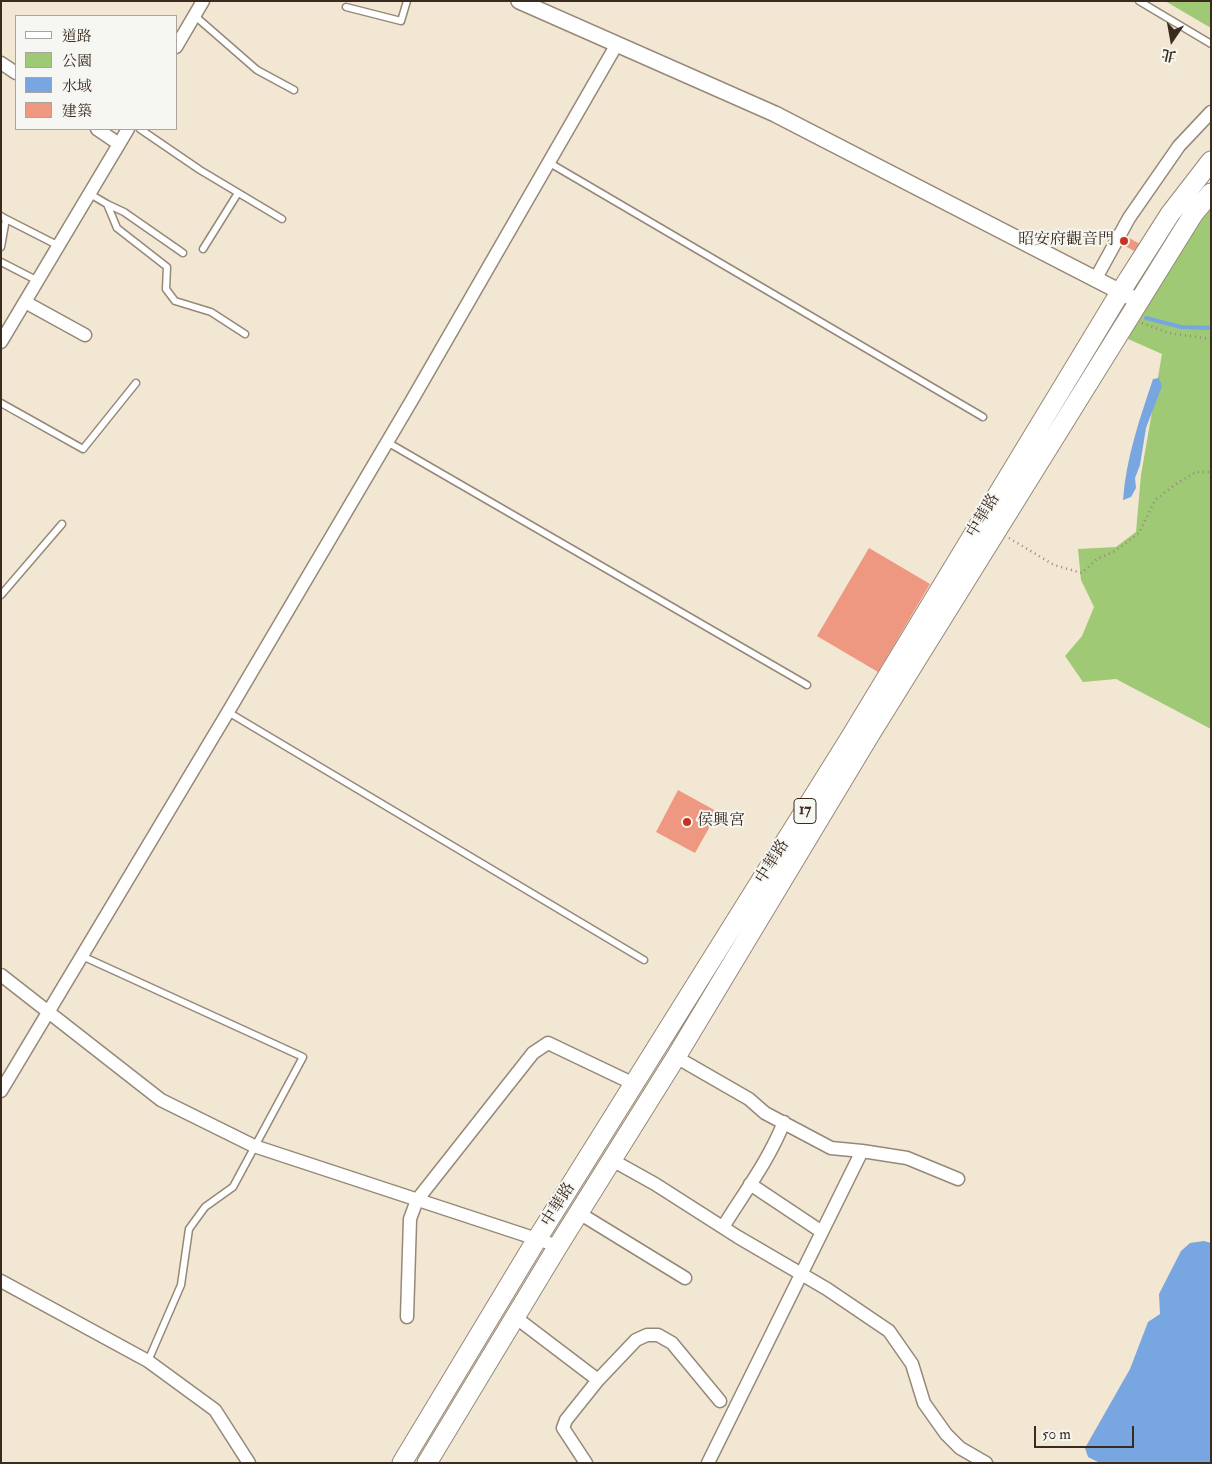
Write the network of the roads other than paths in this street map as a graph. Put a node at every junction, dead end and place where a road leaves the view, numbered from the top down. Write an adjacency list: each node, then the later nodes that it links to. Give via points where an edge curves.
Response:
1 (203, 1): 6 (street)
2 (407, 1): 5 (lane, via 401,21)
3 (520, 1): 8 (street)
4 (1139, 1): 9 (lane)
5 (346, 7)
6 (195, 16): 7 (street); 12 (lane, via 257,70)
7 (178, 44)
8 (617, 44): 19 (street); 31 (street, via 775,114)
9 (1211, 44)
10 (1, 63): 11 (street)
11 (15, 72)
12 (294, 90)
13 (1211, 112): 31 (street, via 1179,146 1128,218)
14 (98, 130): 17 (street)
15 (127, 130): 17 (street)
16 (141, 130): 20 (lane)
17 (119, 144): 22 (street)
18 (1211, 161): 33 (main road, 中華路 / 17, via 1170,214)
19 (548, 162): 41 (lane); 42 (street)
20 (238, 193): 25 (lane); 28 (lane)
21 (1211, 193): 35 (main road, 中華路 / 17, via 1194,213)
22 (90, 194): 23 (lane); 26 (street)
23 (106, 204): 29 (lane, via 124,212); 36 (lane, via 117,228 167,266 166,289 175,301 211,312)
24 (4, 217): 26 (lane); 27 (lane)
25 (282, 220)
26 (59, 246): 32 (street)
27 (1, 247)
28 (203, 248)
29 (183, 253)
30 (1, 262): 32 (lane)
31 (1096, 278): 33 (street)
32 (38, 281): 34 (street)
33 (1120, 291): 35 (street); 52 (main road, 中華路 / 17, via 850,738)
34 (25, 302): 37 (street); 38 (street)
35 (1136, 309): 51 (main road, 中華路 / 17, via 864,745)
36 (245, 334)
37 (86, 335)
38 (1, 342)
39 (136, 382): 40 (lane, via 83,449)
40 (1, 403)
41 (983, 418)
42 (387, 442): 45 (lane); 46 (street)
43 (62, 524): 44 (lane)
44 (1, 595)
45 (807, 685)
46 (228, 712): 47 (street); 48 (lane)
47 (82, 956): 50 (street); 55 (lane, via 303,1057)
48 (644, 960)
49 (1, 974): 50 (street)
50 (49, 1012): 53 (street); 55 (street, via 161,1100)
51 (676, 1057): 54 (street); 57 (main road, 中華路 / 17)
52 (634, 1084): 60 (street, via 548,1043 533,1053); 64 (main road, 中華路 / 17)
53 (1, 1090)
54 (784, 1122): 56 (street, via 832,1148); 59 (street)
55 (254, 1146): 60 (street); 71 (lane, via 232,1187 205,1207 189,1228 181,1285)
56 (862, 1151): 58 (street, via 906,1158); 63 (street)
57 (612, 1160): 61 (main road, 中華路 / 17); 62 (street)
58 (958, 1178)
59 (750, 1184): 62 (street); 63 (street)
60 (417, 1200): 64 (street); 69 (street, via 410,1219)
61 (579, 1213): 65 (main road, 中華路 / 17); 67 (street)
62 (723, 1227): 66 (street)
63 (822, 1232): 66 (street)
64 (537, 1239): 65 (street); 75 (main road, 中華路 / 17)
65 (558, 1246): 70 (main road, 中華路 / 17)
66 (801, 1274): 78 (street); 79 (street, via 890,1331 912,1364 924,1403 946,1434 960,1448)
67 (685, 1278)
68 (1, 1280): 71 (street)
69 (407, 1317)
70 (515, 1317): 72 (street); 76 (main road, 中華路 / 17)
71 (148, 1361): 74 (street, via 215,1410)
72 (598, 1380): 73 (street, via 636,1340 658,1335 672,1343); 77 (street, via 563,1428)
73 (720, 1401)
74 (249, 1463)
75 (402, 1463)
76 (427, 1463)
77 (586, 1463)
78 (708, 1463)
79 (986, 1463)

